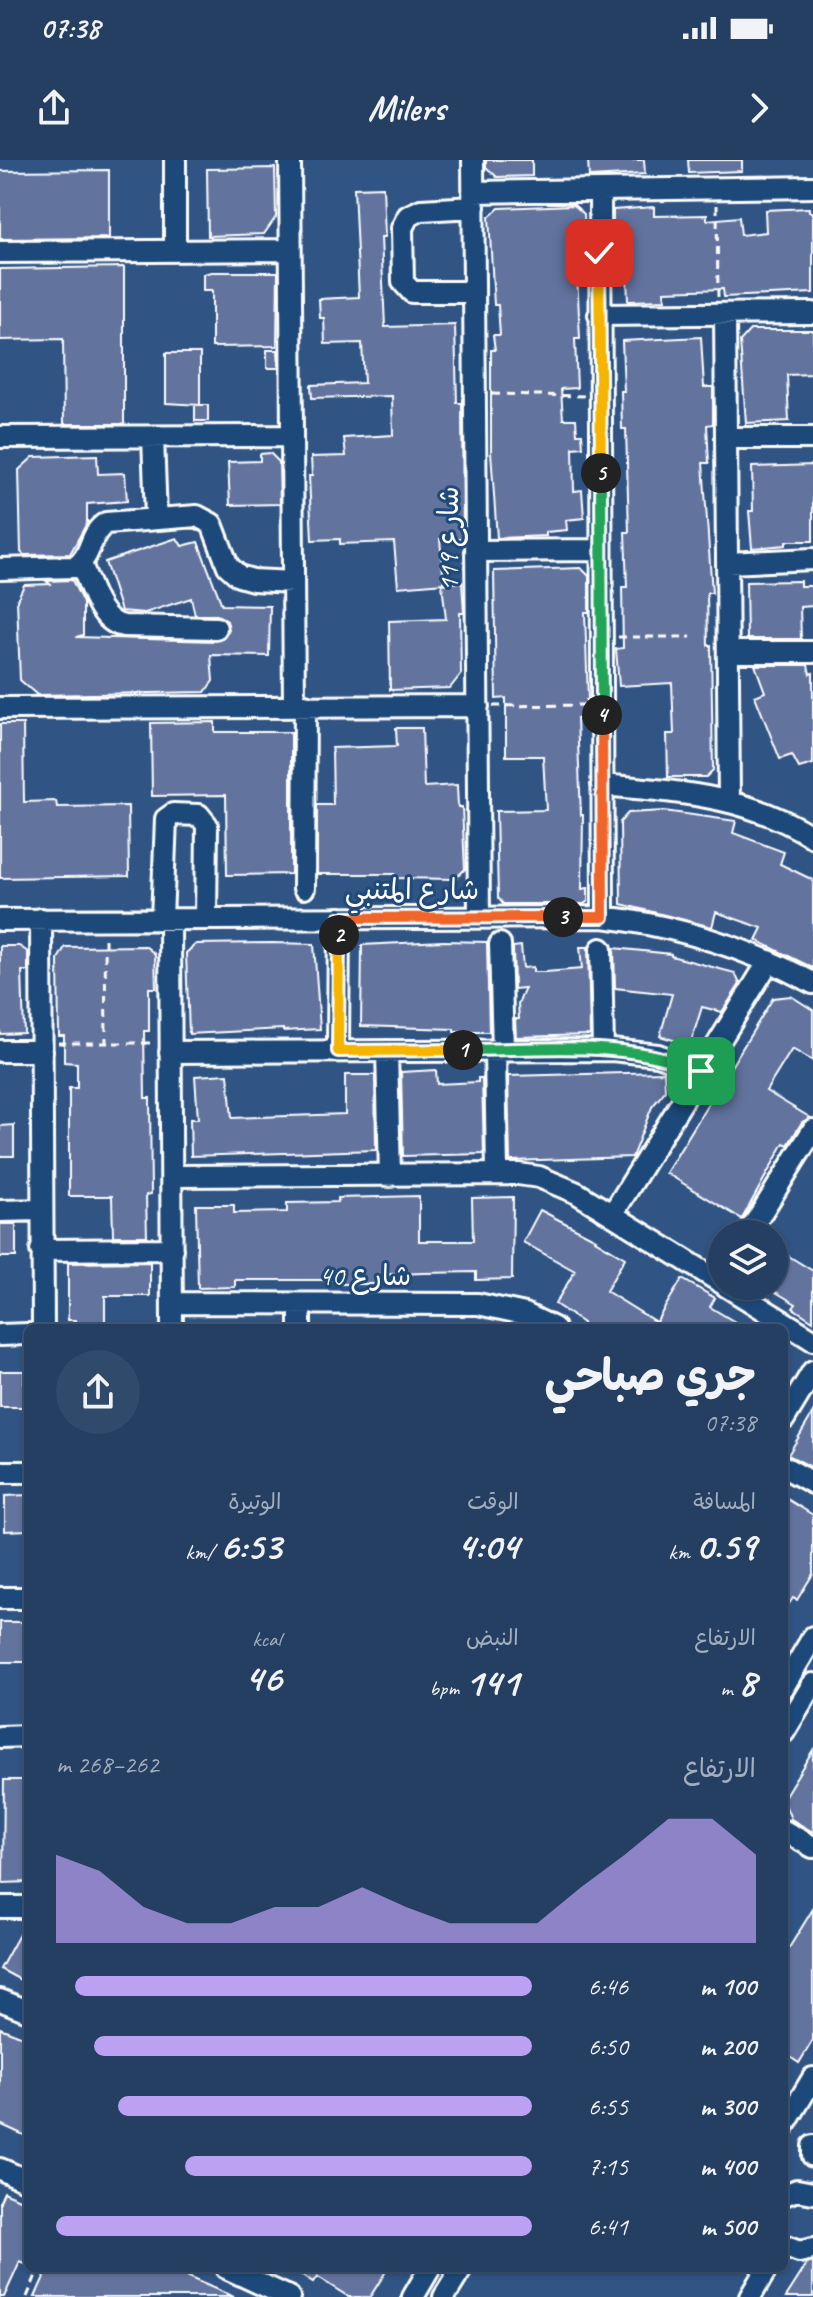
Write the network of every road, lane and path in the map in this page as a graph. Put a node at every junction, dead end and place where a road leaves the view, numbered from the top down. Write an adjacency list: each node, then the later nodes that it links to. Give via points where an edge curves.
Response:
1 (175, 160): 9 (street)
2 (290, 160): 8 (street)
3 (473, 160): 7 (street, شارع 119)
4 (813, 187): 5 (street)
5 (717, 189): 6 (street); 13 (path)
6 (600, 191): 7 (street); 14 (street)
7 (474, 200): 11 (street, شارع 119); 11 (street, via 421,210 408,216 402,228 403,282 412,292)
8 (290, 250): 9 (street); 17 (street)
9 (175, 251): 10 (street)
10 (0, 252)
11 (474, 292): 15 (street, شارع 119)
12 (813, 313): 13 (street)
13 (722, 314): 14 (street); 20 (street)
14 (599, 315): 16 (street)
15 (475, 394): 16 (path); 24 (street, شارع 119)
16 (600, 396): 23 (street)
17 (292, 436): 19 (street); 29 (street)
18 (0, 437): 19 (street)
19 (153, 437): 22 (street)
20 (727, 438): 21 (street); 26 (street)
21 (813, 438)
22 (156, 518): 27 (street, via 100,527); 29 (street, via 205,519 216,532 228,566 239,576)
23 (601, 550): 24 (street); 31 (street)
24 (476, 551): 37 (street, شارع 119)
25 (813, 559): 26 (street)
26 (728, 563): 33 (street)
27 (81, 564): 28 (street); 30 (street, via 112,623)
28 (0, 569)
29 (293, 582): 35 (street)
30 (216, 628)
31 (602, 637): 32 (path); 36 (street)
32 (691, 637)
33 (729, 652): 34 (street); 40 (street)
34 (813, 652)
35 (300, 705): 37 (street); 38 (street); 42 (street)
36 (602, 705): 37 (path); 39 (street)
37 (478, 706): 43 (street, شارع 119)
38 (0, 708)
39 (602, 785): 40 (street); 44 (street)
40 (729, 800): 41 (street)
41 (813, 837)
42 (304, 888)
43 (479, 917): 44 (street, شارع المتنبي); 46 (street, شارع المتنبي)
44 (603, 917): 53 (street, شارع المتنبي, via 681,930)
45 (206, 918): 46 (street, شارع المتنبي); 49 (street, شارع المتنبي); 49 (street, via 207,825 199,815 173,814 166,819)
46 (339, 918): 61 (street)
47 (41, 919): 48 (street, شارع المتنبي); 50 (street, شارع المتنبي); 56 (street)
48 (105, 919): 49 (street, شارع المتنبي); 55 (path)
49 (166, 919): 57 (street)
50 (0, 920)
51 (500, 944): 58 (street)
52 (601, 949): 59 (street)
53 (769, 961): 54 (street, شارع المتنبي); 63 (street)
54 (813, 983)
55 (106, 1043): 56 (path); 57 (path)
56 (42, 1047): 60 (street); 68 (street)
57 (170, 1047): 61 (street); 66 (street)
58 (499, 1050): 59 (street); 62 (street); 65 (street)
59 (603, 1050): 63 (street, via 658,1055)
60 (0, 1051)
61 (338, 1051): 62 (street)
62 (387, 1051): 67 (street)
63 (701, 1071): 70 (street)
64 (813, 1130): 71 (street)
65 (497, 1174): 67 (street); 70 (street, via 559,1183)
66 (172, 1176): 67 (street); 72 (street)
67 (390, 1176)
68 (42, 1210): 69 (street); 73 (street)
69 (0, 1211)
70 (612, 1215): 74 (street)
71 (757, 1220)
72 (172, 1249): 73 (street); 76 (street)
73 (41, 1250): 78 (street)
74 (708, 1273)
75 (751, 1300): 84 (street)
76 (172, 1303): 77 (street, شارع 40); 79 (street)
77 (300, 1304): 80 (street); 81 (street, شارع 40, via 478,1304 510,1309)
78 (43, 1324)
79 (172, 1324)
80 (300, 1324)
81 (541, 1324)
82 (24, 1334): 83 (street)
83 (0, 1335)
84 (813, 1340)
85 (813, 1371): 86 (street)
86 (788, 1412)
87 (788, 1469): 90 (street)
88 (0, 1472): 89 (street)
89 (24, 1472)
90 (813, 1483)
91 (0, 1598): 92 (street)
92 (24, 1598)
93 (813, 1637): 94 (street)
94 (788, 1679)
95 (813, 1684): 96 (street)
96 (788, 1725)
97 (24, 1736): 98 (street)
98 (0, 1737)
99 (788, 1833): 100 (street)
100 (813, 1847)
101 (0, 1907): 102 (street)
102 (24, 1907)
103 (0, 2000): 104 (street)
104 (24, 2009)
105 (813, 2078): 106 (street)
106 (788, 2119)
107 (813, 2146): 108 (street)
108 (813, 2156)
109 (0, 2169): 110 (street)
110 (24, 2179)
111 (788, 2191): 112 (street)
112 (813, 2193)
113 (788, 2249): 114 (street)
114 (813, 2249)
115 (37, 2272): 120 (path)
116 (238, 2272): 121 (street)
117 (428, 2272): 122 (street)
118 (460, 2272): 123 (street)
119 (765, 2272): 124 (street)
120 (27, 2297)
121 (289, 2297)
122 (413, 2297)
123 (444, 2297)
124 (750, 2297)

